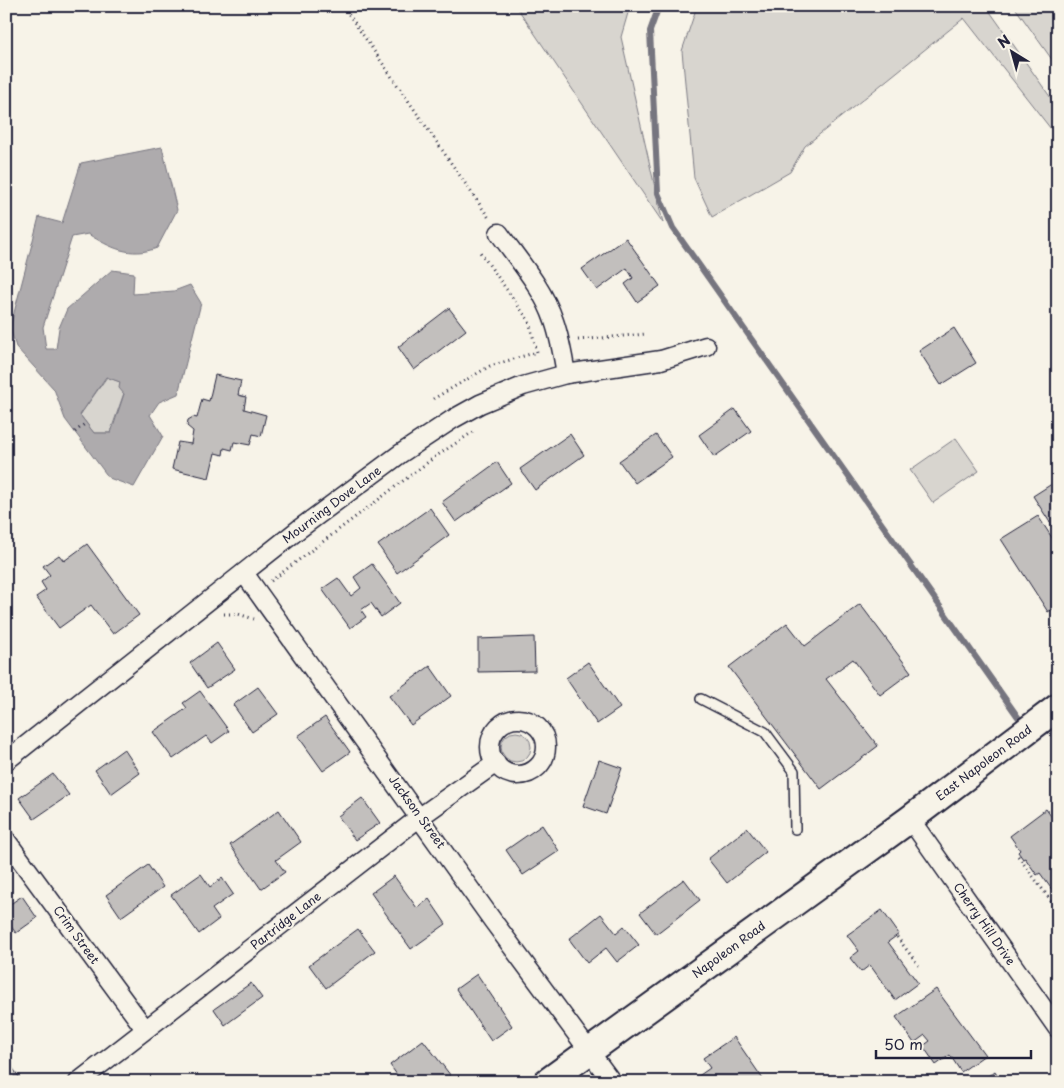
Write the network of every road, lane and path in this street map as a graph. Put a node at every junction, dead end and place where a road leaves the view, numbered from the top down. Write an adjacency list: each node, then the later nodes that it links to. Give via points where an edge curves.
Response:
1 (343, 6): 2 (path)
2 (499, 233): 5 (street, via 549,306)
3 (480, 252): 7 (path, via 530,321)
4 (646, 334): 5 (path)
5 (559, 342): 7 (path); 8 (street)
6 (706, 346): 8 (street, Mourning Dove Lane, via 661,360)
7 (536, 352): 9 (path, via 490,366)
8 (566, 374): 13 (street, Mourning Dove Lane, via 523,386 452,419 393,459)
9 (433, 400)
10 (86, 423): 12 (path)
11 (477, 429): 14 (path)
12 (75, 432)
13 (244, 573): 14 (street, Jackson Street); 19 (street, Mourning Dove Lane)
14 (256, 591): 21 (street, Jackson Street)
15 (222, 614): 16 (path, via 238,614)
16 (260, 621)
17 (701, 699): 23 (lane, via 765,732 794,771)
18 (1058, 707): 22 (main road, East Napoleon Road)
19 (6, 761)
20 (496, 764): 21 (street, Partridge Lane)
21 (420, 817): 30 (street, Partridge Lane); 31 (street, Jackson Street)
22 (910, 819): 29 (street, Cherry Hill Drive); 31 (main road, Napoleon Road)
23 (795, 829)
24 (6, 840): 30 (street, Crim Street)
25 (1018, 856): 26 (path)
26 (1056, 909)
27 (897, 937): 28 (path)
28 (919, 966)
29 (1058, 1029)
30 (145, 1030): 32 (street, Partridge Lane)
31 (589, 1051): 33 (main road, Napoleon Road); 34 (street, Jackson Street)
32 (78, 1082)
33 (548, 1082)
34 (612, 1082)

